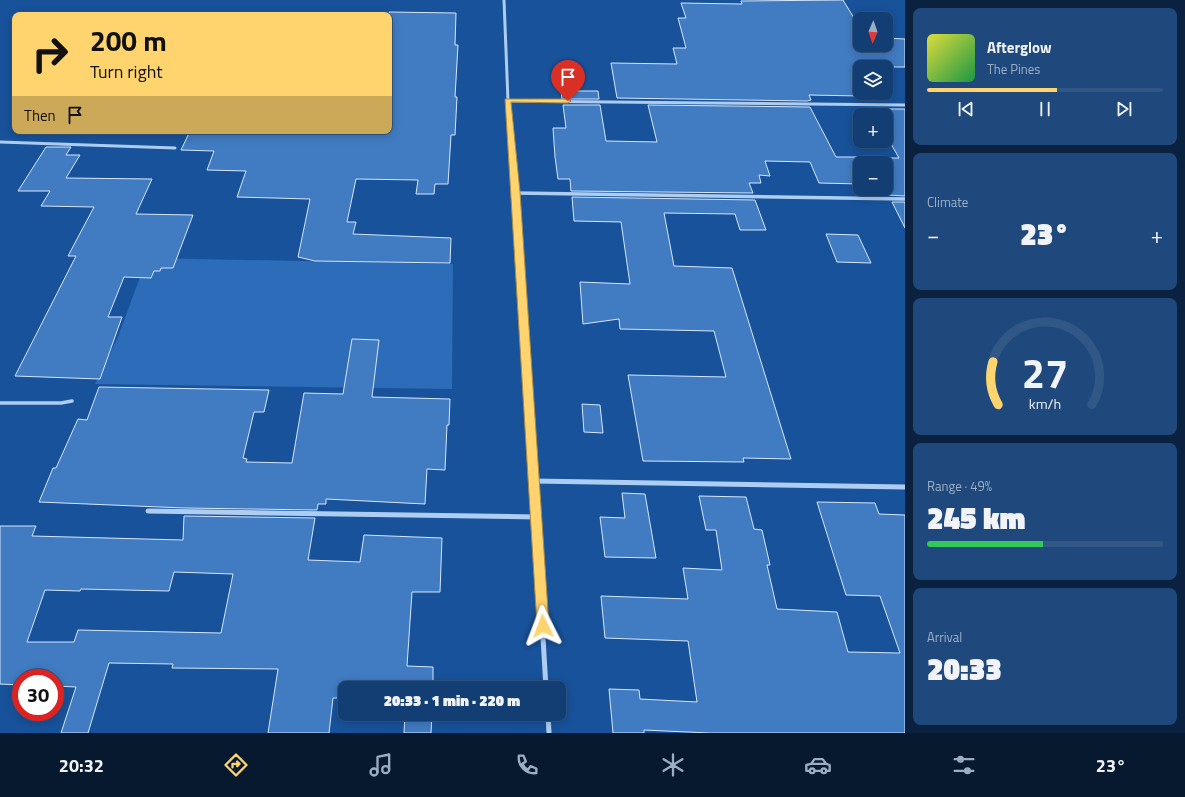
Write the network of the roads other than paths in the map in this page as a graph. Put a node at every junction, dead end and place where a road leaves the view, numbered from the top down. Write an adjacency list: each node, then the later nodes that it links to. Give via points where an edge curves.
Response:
1 (504, 0): 2 (street)
2 (508, 100): 3 (street); 6 (street)
3 (905, 105)
4 (0, 142): 5 (street)
5 (175, 148)
6 (516, 192): 7 (street); 10 (street)
7 (905, 199)
8 (72, 401): 9 (street)
9 (0, 403)
10 (533, 481): 11 (street); 13 (street)
11 (905, 487)
12 (148, 511): 13 (street)
13 (537, 517): 14 (street)
14 (546, 681)
15 (548, 721): 16 (street)
16 (549, 733)

